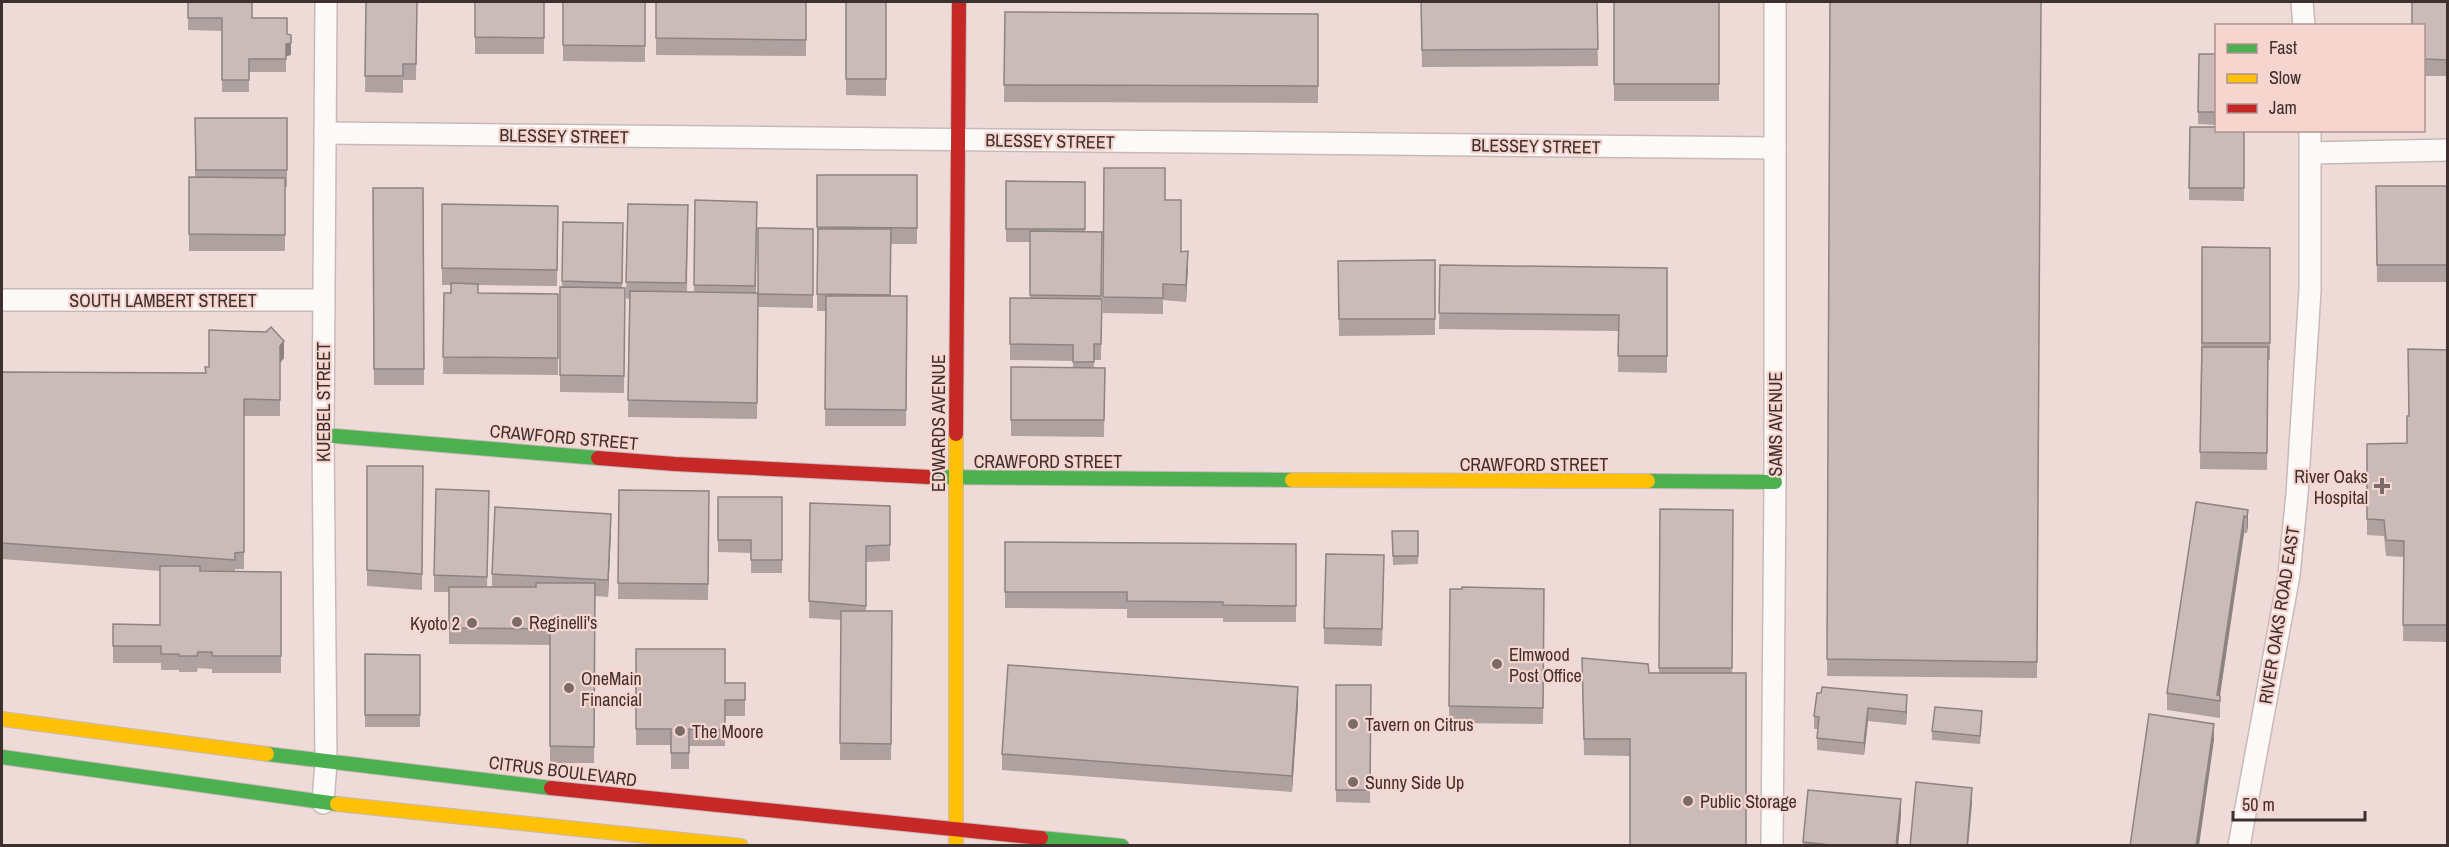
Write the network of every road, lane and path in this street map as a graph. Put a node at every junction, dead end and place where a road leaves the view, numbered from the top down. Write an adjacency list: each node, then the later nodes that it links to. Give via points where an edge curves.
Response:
1 (326, 2): 7 (street, KUEBEL STREET)
2 (959, 2): 8 (street, EDWARDS AVENUE)
3 (1775, 2): 9 (street, SAMS AVENUE)
4 (2302, 2): 5 (street)
5 (2304, 24)
6 (2310, 132): 11 (street, RIVER OAKS ROAD EAST)
7 (325, 133): 8 (street, BLESSEY STREET); 13 (street, KUEBEL STREET)
8 (958, 140): 9 (street, BLESSEY STREET); 15 (street, EDWARDS AVENUE)
9 (1775, 148): 16 (street, SAMS AVENUE)
10 (2448, 150): 11 (street)
11 (2311, 153): 26 (street, RIVER OAKS ROAD EAST, via 2310,290 2289,575)
12 (2, 300): 13 (street, SOUTH LAMBERT STREET)
13 (324, 300): 14 (street, KUEBEL STREET)
14 (323, 435): 15 (street, CRAWFORD STREET, via 675,464); 19 (street, KUEBEL STREET)
15 (956, 478): 16 (street, CRAWFORD STREET); 21 (street, EDWARDS AVENUE)
16 (1775, 482): 25 (street, SAMS AVENUE)
17 (2, 719): 19 (street, CITRUS BOULEVARD)
18 (2, 757): 20 (street)
19 (326, 762): 20 (street, KUEBEL STREET); 21 (street, CITRUS BOULEVARD, via 693,804)
20 (323, 803): 22 (street)
21 (957, 829): 23 (street, EDWARDS AVENUE); 24 (street, CITRUS BOULEVARD)
22 (741, 846)
23 (956, 846)
24 (1122, 846)
25 (1772, 846)
26 (2239, 846)

